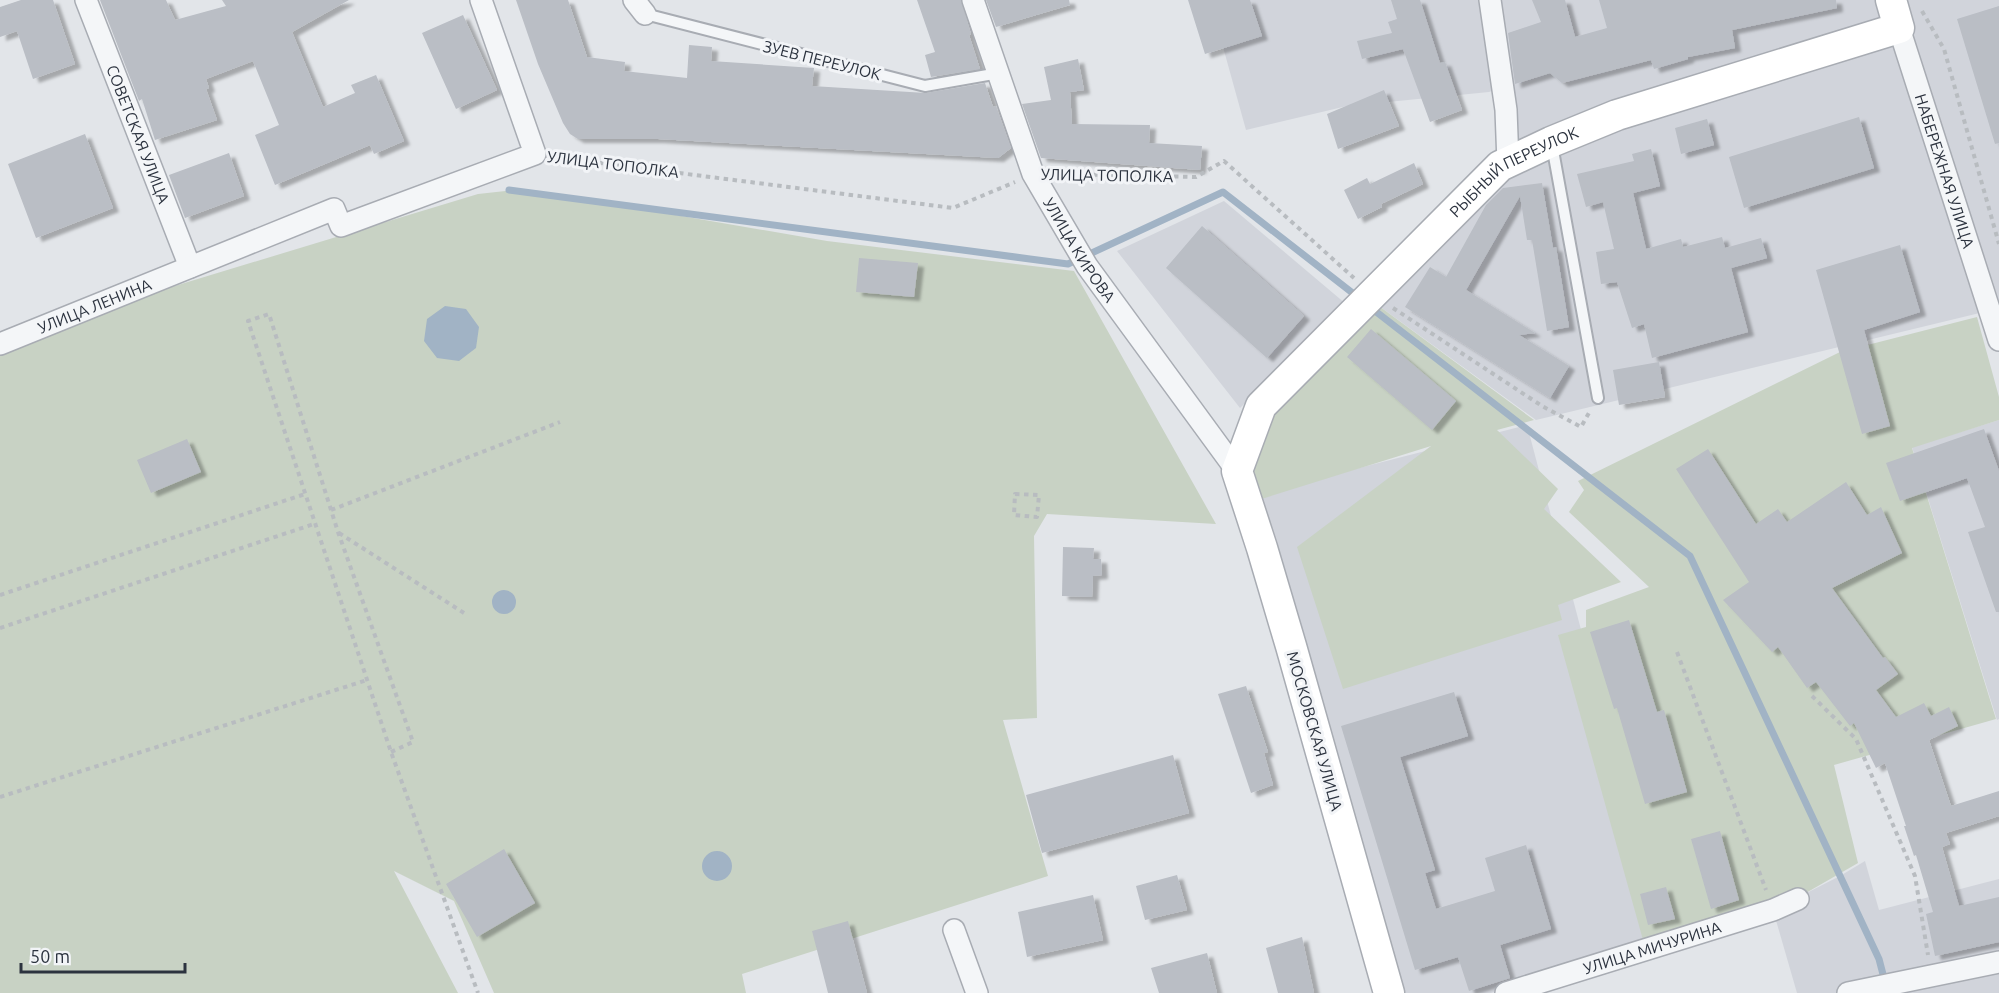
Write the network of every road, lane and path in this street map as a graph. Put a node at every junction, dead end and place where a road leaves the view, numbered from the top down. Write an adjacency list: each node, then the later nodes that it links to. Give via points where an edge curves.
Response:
1 (86, 0): 13 (street, СОВЕТСКАЯ УЛИЦА)
2 (481, 0): 9 (street, УЛИЦА ТОПОЛКА)
3 (973, 0): 7 (street, УЛИЦА КИРОВА)
4 (1490, 0): 10 (street, via 1506,110)
5 (640, 7): 7 (lane, ЗУЕВ ПЕРЕУЛОК, via 925,86)
6 (1904, 12): 8 (street, РЫБНЫЙ ПЕРЕУЛОК); 12 (path, via 1944,49); 15 (street, НАБЕРЕЖНАЯ УЛИЦА)
7 (999, 73): 11 (street, УЛИЦА КИРОВА)
8 (1551, 142): 10 (street, РЫБНЫЙ ПЕРЕУЛОК); 17 (lane)
9 (535, 154): 11 (path, УЛИЦА ТОПОЛКА, via 953,208); 13 (street, УЛИЦА ЛЕНИНА, via 341,226 334,209)
10 (1508, 163): 14 (street, РЫБНЫЙ ПЕРЕУЛОК, via 1500,166)
11 (1033, 174): 14 (path, УЛИЦА ТОПОЛКА, via 1196,177 1224,161); 19 (street, УЛИЦА КИРОВА, via 1087,266)
12 (1999, 244)
13 (190, 267): 16 (street, УЛИЦА ЛЕНИНА)
14 (1372, 294): 17 (path, УЛИЦА ТОПОЛКА, via 1542,406 1581,427); 19 (street, РЫБНЫЙ ПЕРЕУЛОК, via 1261,406)
15 (1999, 340)
16 (0, 344)
17 (1598, 398)
18 (560, 422): 21 (path)
19 (1237, 471): 40 (street, МОСКОВСКАЯ УЛИЦА)
20 (305, 494): 21 (path, via 248,321 269,314); 23 (path); 25 (path)
21 (331, 510): 24 (path)
22 (1014, 515): 22 (path, via 1037,517 1039,495 1015,494)
23 (314, 524): 27 (path); 29 (path)
24 (338, 532): 26 (path); 31 (path, via 413,742)
25 (0, 595)
26 (464, 613)
27 (0, 628)
28 (1677, 652): 34 (path)
29 (367, 680): 31 (path); 32 (path)
30 (1812, 696): 37 (path, via 1856,740 1915,876)
31 (391, 752): 38 (path)
32 (0, 797)
33 (1798, 899): 34 (street, УЛИЦА МИЧУРИНА)
34 (1773, 910): 41 (street, УЛИЦА МИЧУРИНА)
35 (954, 930): 39 (street)
36 (1999, 962): 37 (street)
37 (1931, 977): 42 (street)
38 (478, 993)
39 (977, 993)
40 (1389, 993)
41 (1506, 993)
42 (1848, 993)

